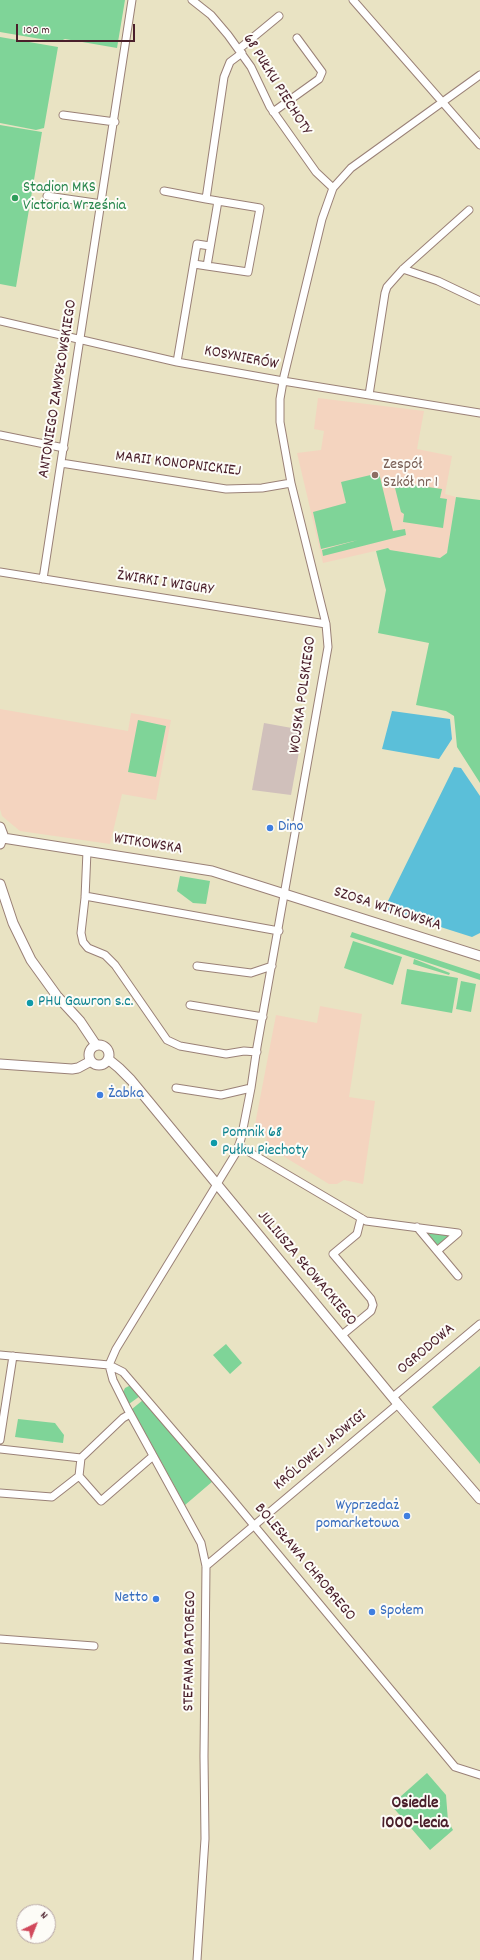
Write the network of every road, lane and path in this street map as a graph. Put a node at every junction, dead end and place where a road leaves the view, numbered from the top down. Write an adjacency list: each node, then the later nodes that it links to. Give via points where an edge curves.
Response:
1 (132, 0): 11 (street, ANTONIEGO ZAMYSŁOWSKIEGO)
2 (192, 0): 6 (street, 68 PUŁKU PIECHOTY, via 211,15)
3 (353, 0): 8 (street)
4 (279, 16): 6 (street)
5 (297, 38): 9 (street, via 322,72 319,79)
6 (240, 51): 9 (street, 68 PUŁKU PIECHOTY, via 251,67); 16 (street, via 230,62 224,77)
7 (480, 75): 8 (street)
8 (443, 102): 12 (street); 13 (street, via 351,168)
9 (273, 112): 13 (street, 68 PUŁKU PIECHOTY, via 316,172)
10 (63, 115): 11 (street)
11 (114, 122): 18 (street, ANTONIEGO ZAMYSŁOWSKIEGO)
12 (480, 145)
13 (333, 188): 28 (street, WOJSKA POLSKIEGO, via 322,219)
14 (164, 191): 16 (street)
15 (47, 196): 18 (street)
16 (206, 199): 17 (street)
17 (218, 201): 20 (street); 22 (street, via 260,208 248,272)
18 (102, 204): 26 (street, ANTONIEGO ZAMYSŁOWSKIEGO)
19 (469, 210): 23 (street)
20 (210, 246): 21 (street, via 197,244); 22 (street)
21 (194, 264): 22 (street); 27 (street)
22 (207, 266)
23 (403, 269): 24 (street, via 438,281); 29 (street, via 385,293)
24 (480, 301)
25 (0, 321): 26 (street, KOSYNIERÓW)
26 (80, 340): 27 (street, KOSYNIERÓW); 32 (street, ANTONIEGO ZAMYSŁOWSKIEGO)
27 (177, 362): 28 (street, KOSYNIERÓW)
28 (283, 381): 29 (street, KOSYNIERÓW); 34 (street, WOJSKA POLSKIEGO, via 280,422)
29 (369, 395): 30 (street, KOSYNIERÓW)
30 (480, 413)
31 (0, 435): 32 (street)
32 (64, 448): 33 (street, ANTONIEGO ZAMYSŁOWSKIEGO)
33 (62, 463): 34 (street, MARII KONOPNICKIEJ, via 226,489 262,488); 36 (street, ANTONIEGO ZAMYSŁOWSKIEGO)
34 (291, 483): 37 (street, WOJSKA POLSKIEGO)
35 (0, 572): 36 (street, ŻWIRKI I WIGURY)
36 (43, 579): 37 (street, ŻWIRKI I WIGURY)
37 (326, 624): 42 (street, WOJSKA POLSKIEGO, via 328,647)
38 (0, 827): 39 (street, via 3,832)
39 (1, 841): 40 (street, WITKOWSKA)
40 (87, 851): 42 (street, WITKOWSKA, via 212,871); 43 (street)
41 (0, 884): 50 (street, via 13,923 31,960)
42 (285, 894): 44 (street, WOJSKA POLSKIEGO); 45 (street, SZOSA WITKOWSKA)
43 (85, 896): 44 (street); 51 (street, via 81,933 83,942 88,948 105,955 115,965 167,1040 180,1046 226,1054)
44 (279, 931): 47 (street, WOJSKA POLSKIEGO)
45 (480, 956)
46 (197, 966): 47 (street, via 251,973)
47 (272, 966): 49 (street, WOJSKA POLSKIEGO)
48 (190, 1005): 49 (street)
49 (263, 1017): 51 (street, WOJSKA POLSKIEGO)
50 (96, 1045): 52 (street, via 107,1048); 53 (street, via 89,1052)
51 (257, 1052): 56 (street, WOJSKA POLSKIEGO)
52 (108, 1060): 53 (street, via 100,1065); 58 (street, JULIUSZA SŁOWACKIEGO, via 131,1080)
53 (91, 1061): 54 (street, via 72,1069)
54 (0, 1064)
55 (176, 1088): 56 (street, via 221,1095)
56 (251, 1088): 57 (street, WOJSKA POLSKIEGO)
57 (239, 1146): 58 (street, WOJSKA POLSKIEGO); 59 (street)
58 (218, 1185): 64 (street, JULIUSZA SŁOWACKIEGO); 67 (street, WOJSKA POLSKIEGO)
59 (361, 1218): 60 (street, via 366,1221); 64 (street, via 357,1234 333,1254 371,1299 373,1306)
60 (417, 1227): 61 (street); 61 (street, via 458,1233)
61 (437, 1252): 62 (street)
62 (458, 1276)
63 (480, 1324): 68 (street, OGRODOWA)
64 (342, 1335): 68 (street, JULIUSZA SŁOWACKIEGO)
65 (0, 1355): 66 (street)
66 (13, 1356): 67 (street); 70 (street)
67 (109, 1365): 69 (street, STEFANA BATOREGO, via 113,1380); 77 (street, BOLESŁAWA CHROBREGO, via 123,1372 143,1393)
68 (396, 1400): 76 (street, JULIUSZA SŁOWACKIEGO); 77 (street, KRÓLOWEJ JADWIGI)
69 (130, 1414): 72 (street, STEFANA BATOREGO); 73 (street)
70 (0, 1440)
71 (0, 1449): 73 (street)
72 (153, 1456): 74 (street, via 101,1501); 78 (street, STEFANA BATOREGO, via 201,1543)
73 (81, 1458): 74 (street)
74 (79, 1476): 75 (street, via 52,1497)
75 (0, 1493)
76 (480, 1499)
77 (255, 1526): 78 (street, KRÓLOWEJ JADWIGI); 81 (street, BOLESŁAWA CHROBREGO, via 455,1767)
78 (206, 1566): 82 (street, STEFANA BATOREGO, via 205,1839)
79 (0, 1639): 80 (street)
80 (94, 1646)
81 (480, 1775)
82 (197, 1960)

